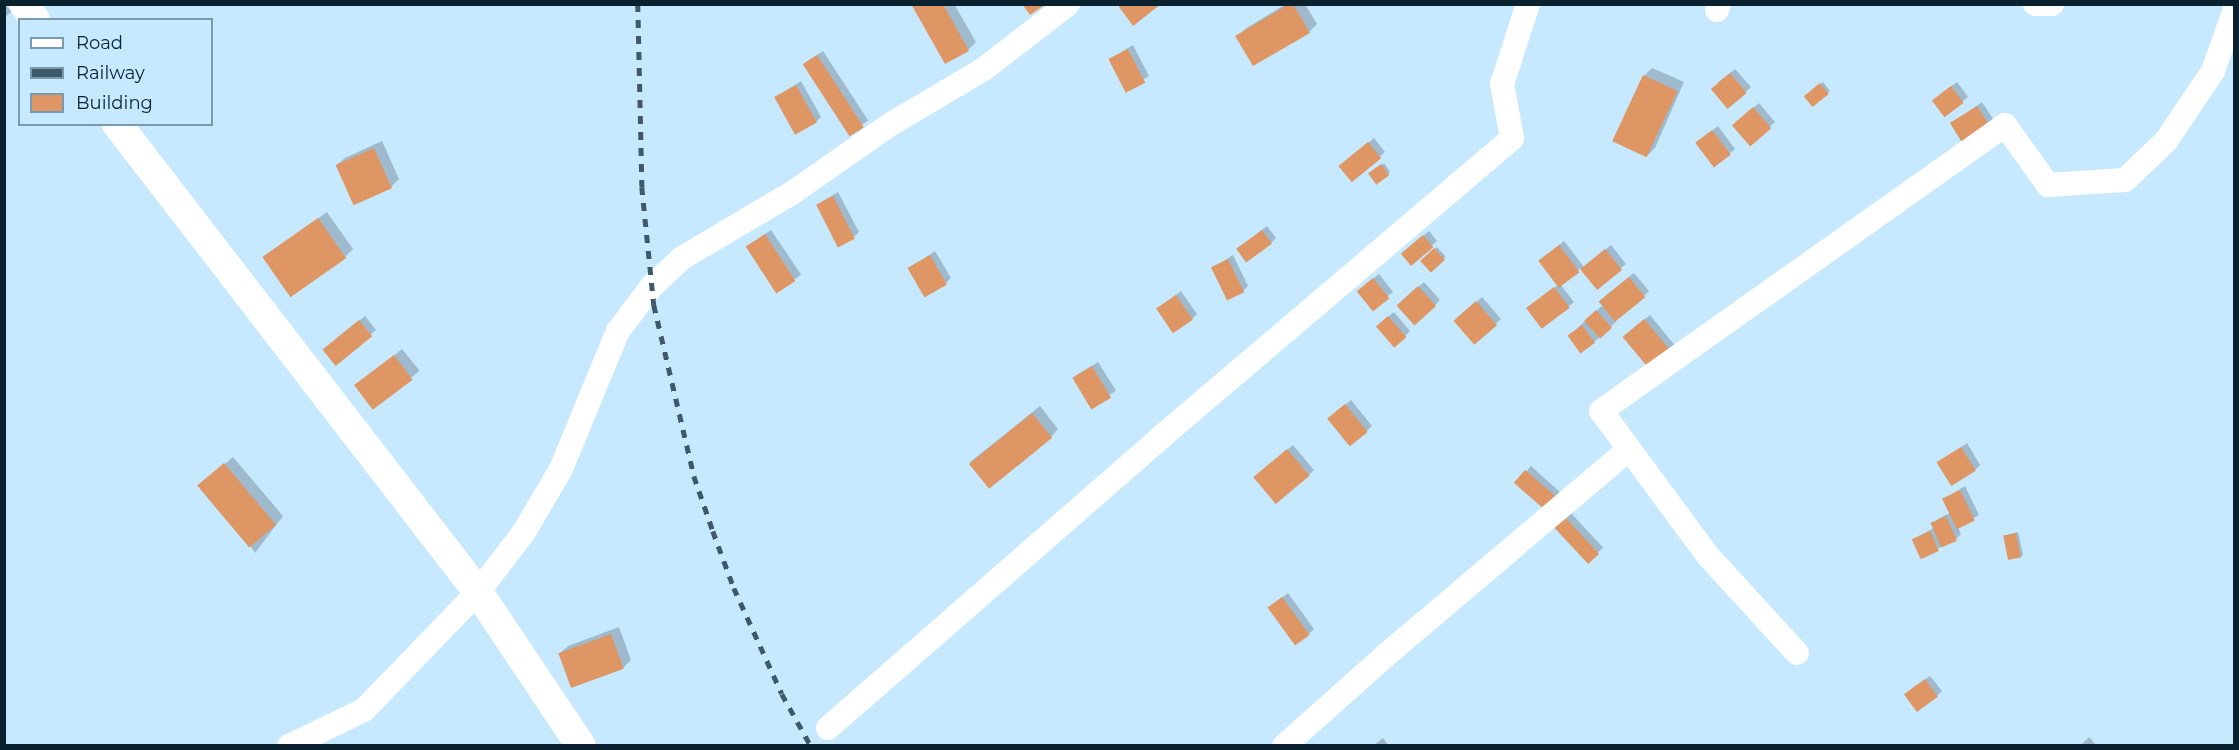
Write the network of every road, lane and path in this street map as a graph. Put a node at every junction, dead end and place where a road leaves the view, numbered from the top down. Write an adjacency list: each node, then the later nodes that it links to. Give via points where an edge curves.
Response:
1 (24, 4): 7 (main road)
2 (1068, 4): 10 (street, via 984,69 891,124 792,193 682,258 652,286 618,332 561,469 524,532)
3 (1528, 4): 12 (street, via 1502,84 1512,138)
4 (2036, 4): 5 (street)
5 (2052, 4)
6 (2235, 12): 9 (street, via 2213,71 2166,141 2125,180 2048,185 2005,125 1601,411)
7 (34, 18)
8 (119, 126): 10 (main road)
9 (1629, 449): 11 (street, via 1708,556); 15 (street)
10 (478, 592): 13 (street, via 364,710); 14 (main road)
11 (1797, 653)
12 (828, 728)
13 (289, 746)
14 (581, 746)
15 (1284, 746)

